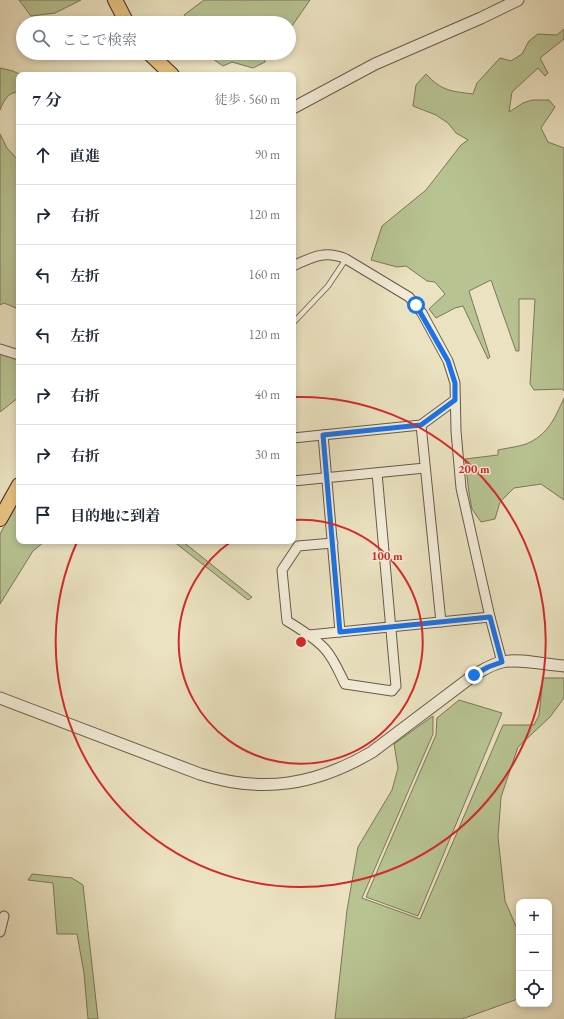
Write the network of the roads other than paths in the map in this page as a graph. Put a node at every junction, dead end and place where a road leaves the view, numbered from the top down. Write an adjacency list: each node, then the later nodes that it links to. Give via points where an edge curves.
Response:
1 (115, 0): 3 (main road)
2 (518, 0): 6 (street, via 375,64)
3 (123, 16)
4 (156, 60): 5 (main road)
5 (169, 72)
6 (296, 106)
7 (346, 259): 8 (street, via 326,254); 9 (lane, via 328,286); 12 (street, via 402,292 416,305 448,361 455,383)
8 (296, 265)
9 (296, 320)
10 (0, 349): 11 (street)
11 (16, 354)
12 (455, 400): 13 (street); 23 (street, via 461,488)
13 (421, 425): 14 (street); 16 (street)
14 (323, 435): 15 (street); 18 (street)
15 (296, 438)
16 (425, 468): 17 (street); 24 (street)
17 (377, 473): 18 (street); 25 (street)
18 (327, 478): 19 (street); 22 (street)
19 (296, 481)
20 (16, 490): 21 (main road)
21 (0, 519)
22 (333, 543): 26 (street); 27 (street, via 298,546 282,570 287,620)
23 (490, 617): 24 (street); 28 (street)
24 (441, 622): 25 (street)
25 (391, 627): 26 (street); 27 (street, via 396,686 392,691 345,684 325,649)
26 (340, 632): 27 (street)
27 (309, 635)
28 (502, 662): 29 (street); 30 (street, via 474,675 360,759 311,778 272,785 240,784 214,778)
29 (564, 666)
30 (0, 698)
31 (4, 916): 32 (street)
32 (0, 932)

